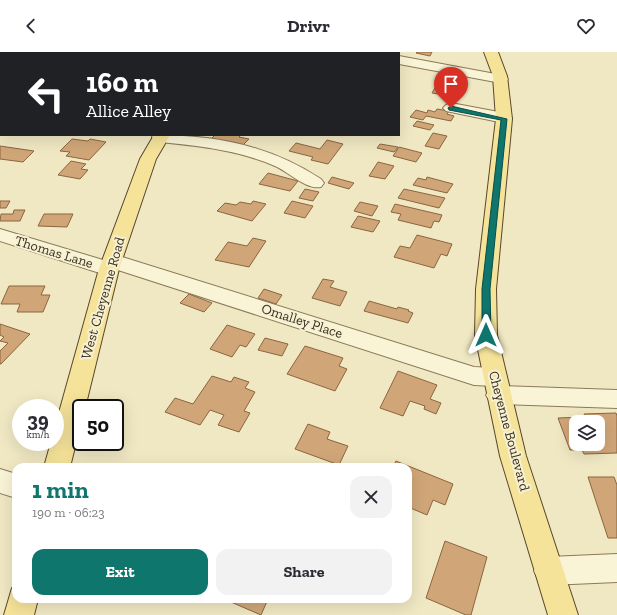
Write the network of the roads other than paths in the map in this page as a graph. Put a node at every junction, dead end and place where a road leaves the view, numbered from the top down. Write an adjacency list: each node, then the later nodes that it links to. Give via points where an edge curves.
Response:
1 (491, 52): 3 (main road, Cheyenne Boulevard)
2 (400, 60): 3 (street)
3 (501, 79): 5 (main road, Cheyenne Boulevard)
4 (451, 108): 5 (street)
5 (504, 118): 10 (main road, Cheyenne Boulevard, via 486,289 486,335)
6 (161, 136): 7 (street, via 246,151 280,162); 9 (main road, West Cheyenne Road, via 148,159)
7 (315, 183)
8 (0, 235): 9 (street, Thomas Lane)
9 (110, 265): 10 (street, Omalley Place, via 474,376); 12 (main road, West Cheyenne Road)
10 (496, 386): 11 (street, Omalley Place); 16 (main road, Cheyenne Boulevard, via 513,456)
11 (617, 399)
12 (58, 463)
13 (0, 482): 14 (street)
14 (12, 485)
15 (617, 568): 16 (street)
16 (549, 571): 19 (main road, Cheyenne Boulevard)
17 (22, 603): 18 (main road)
18 (19, 615)
19 (563, 615)

